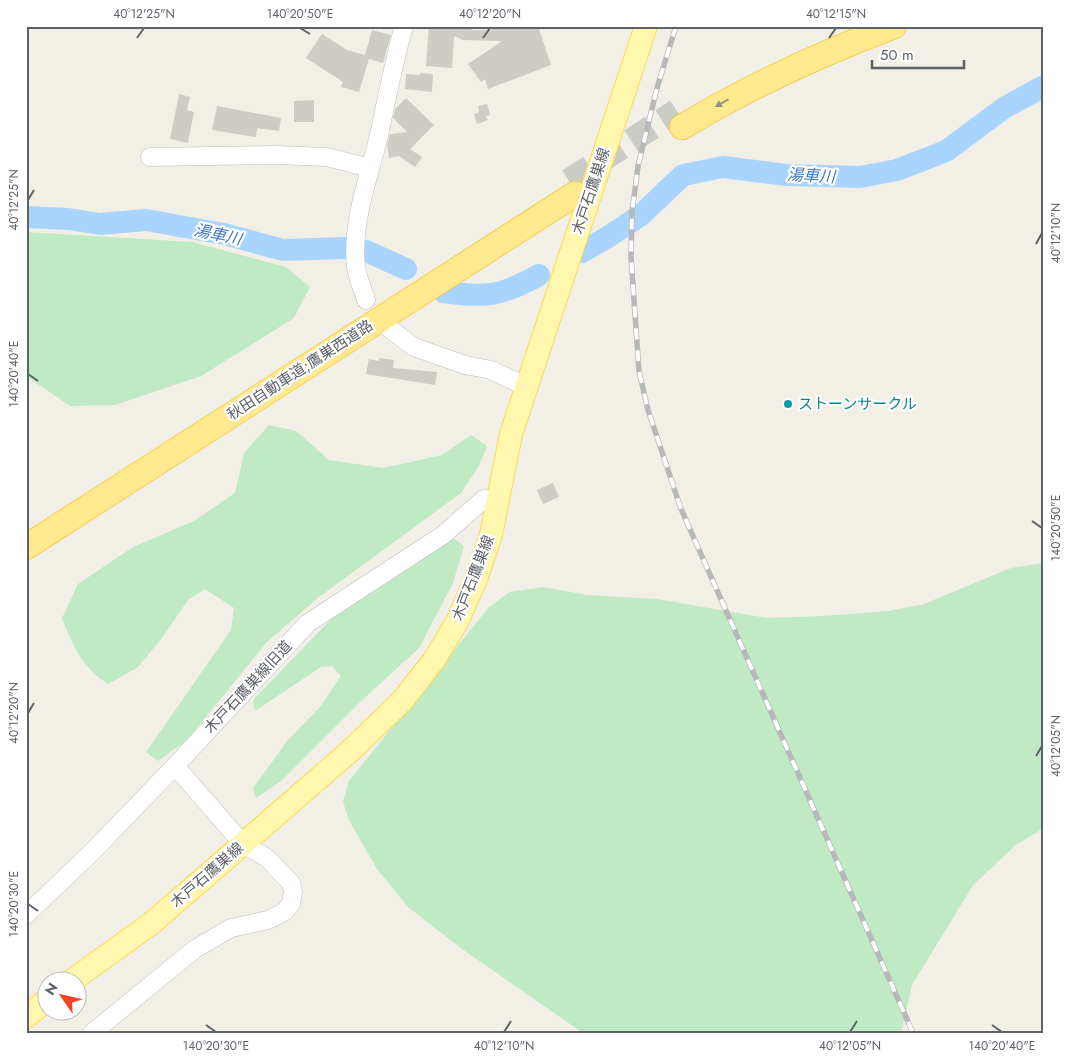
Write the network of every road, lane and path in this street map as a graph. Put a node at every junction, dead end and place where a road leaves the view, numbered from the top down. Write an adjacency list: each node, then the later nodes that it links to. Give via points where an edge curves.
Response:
1 (404, 26): 6 (street)
2 (646, 26): 9 (main road, 木戸石鷹巣線)
3 (849, 26): 4 (highway, one-way to 3, via 812,58 679,119 759,66)
4 (894, 26)
5 (150, 157): 6 (street, via 327,157)
6 (370, 168): 7 (street, via 355,235 356,268)
7 (366, 300)
8 (386, 326): 9 (street, via 414,347 465,365 491,370)
9 (526, 387): 10 (main road, 木戸石鷹巣線, via 511,434)
10 (498, 500): 13 (street, 木戸石鷹巣線旧道, via 484,499 443,535 308,623); 14 (main road, 木戸石鷹巣線, via 491,535 476,579 457,622 434,660 395,708)
11 (26, 532): 12 (highway, 秋田自動車道;鷹巣西道路, via 572,188)
12 (26, 547)
13 (175, 766): 14 (street); 15 (street, 木戸石鷹巣線旧道)
14 (243, 844): 16 (main road, 木戸石鷹巣線, via 152,923); 19 (street, via 267,858 290,883 293,892 291,904 284,912 268,920 231,928 195,949)
15 (26, 915)
16 (84, 972)
17 (38, 1008): 18 (main road)
18 (26, 1017)
19 (92, 1033)

